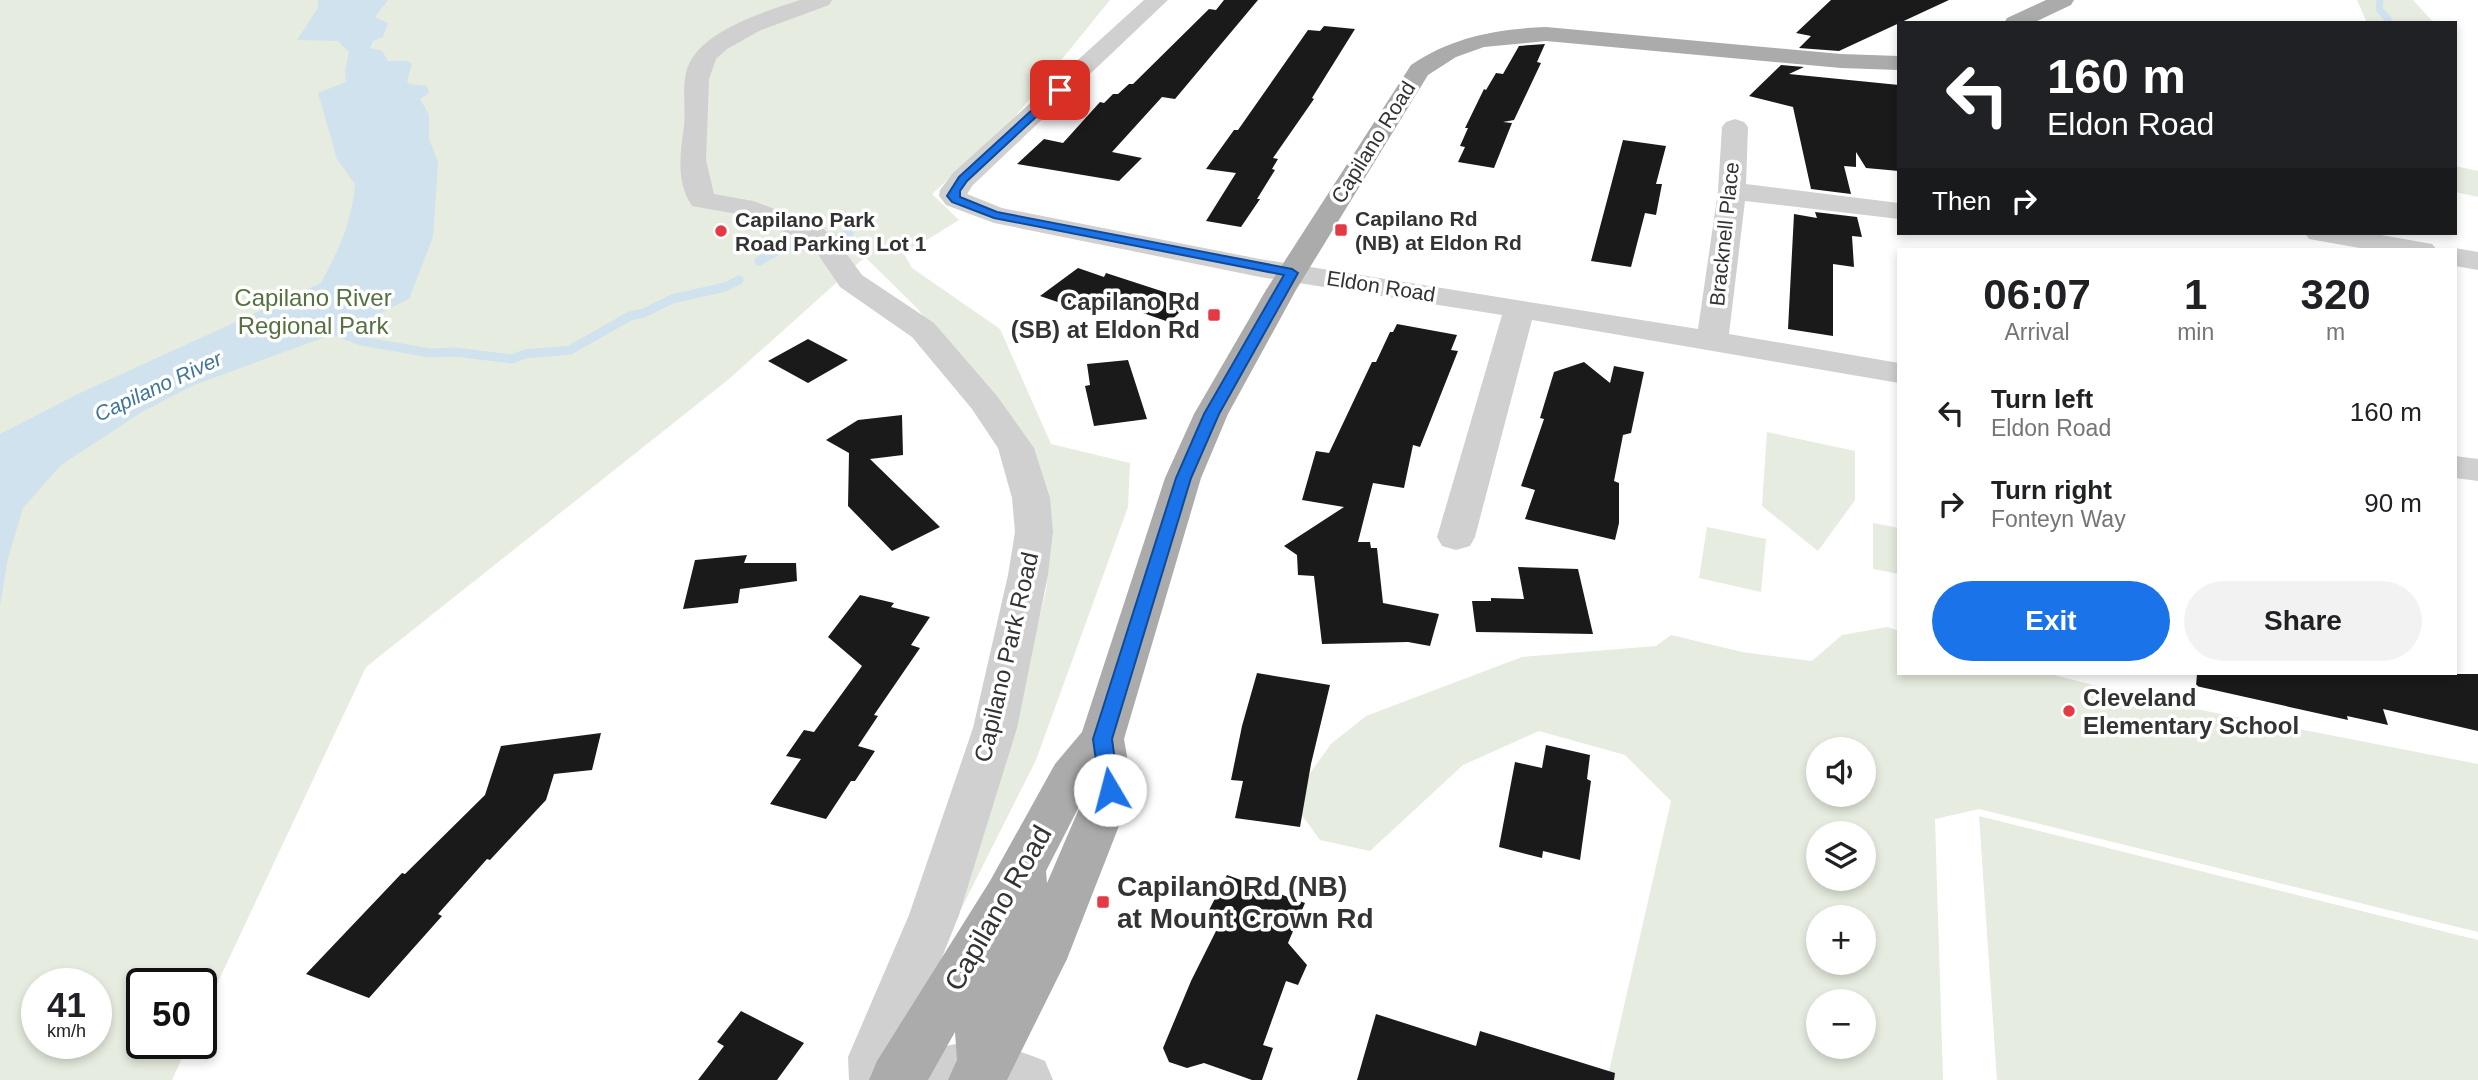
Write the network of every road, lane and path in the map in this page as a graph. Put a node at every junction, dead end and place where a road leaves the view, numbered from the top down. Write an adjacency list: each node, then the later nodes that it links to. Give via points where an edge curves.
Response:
1 (821, 0): 23 (street, Capilano Park Road, via 738,33 702,60 692,172 702,200 743,207 810,232 851,281 923,330 985,403 1016,448 1031,498 1034,532 995,728 934,915 875,1057)
2 (1157, 0): 13 (street, Eldon Road, via 963,179 953,196 994,215)
3 (2063, 0): 4 (main road)
4 (2019, 21)
5 (1897, 63): 13 (main road, Capilano Road, via 1584,35 1522,35 1471,43 1436,56 1419,70)
6 (1735, 127): 7 (street, Bracknell Place)
7 (1732, 191): 8 (street); 15 (street, Bracknell Place)
8 (1897, 211)
9 (2331, 235): 10 (street)
10 (2411, 248)
11 (2457, 257): 12 (street)
12 (2478, 261)
13 (1292, 273): 14 (street, Eldon Road); 20 (main road, Capilano Road, via 1212,414 1183,478)
14 (1519, 308): 15 (street, Eldon Road); 19 (street)
15 (1712, 342): 16 (street, Eldon Road)
16 (1897, 373)
17 (2457, 467): 18 (street)
18 (2478, 470)
19 (1456, 537)
20 (1102, 739): 21 (main road, Capilano Road, via 1071,777); 22 (main road, Capilano Road, via 1110,790)
21 (1024, 866): 22 (main road, via 1018,952 981,1013); 24 (main road, Capilano Road)
22 (995, 1075): 25 (street, via 944,1072)
23 (877, 1080)
24 (897, 1080)
25 (932, 1080)

